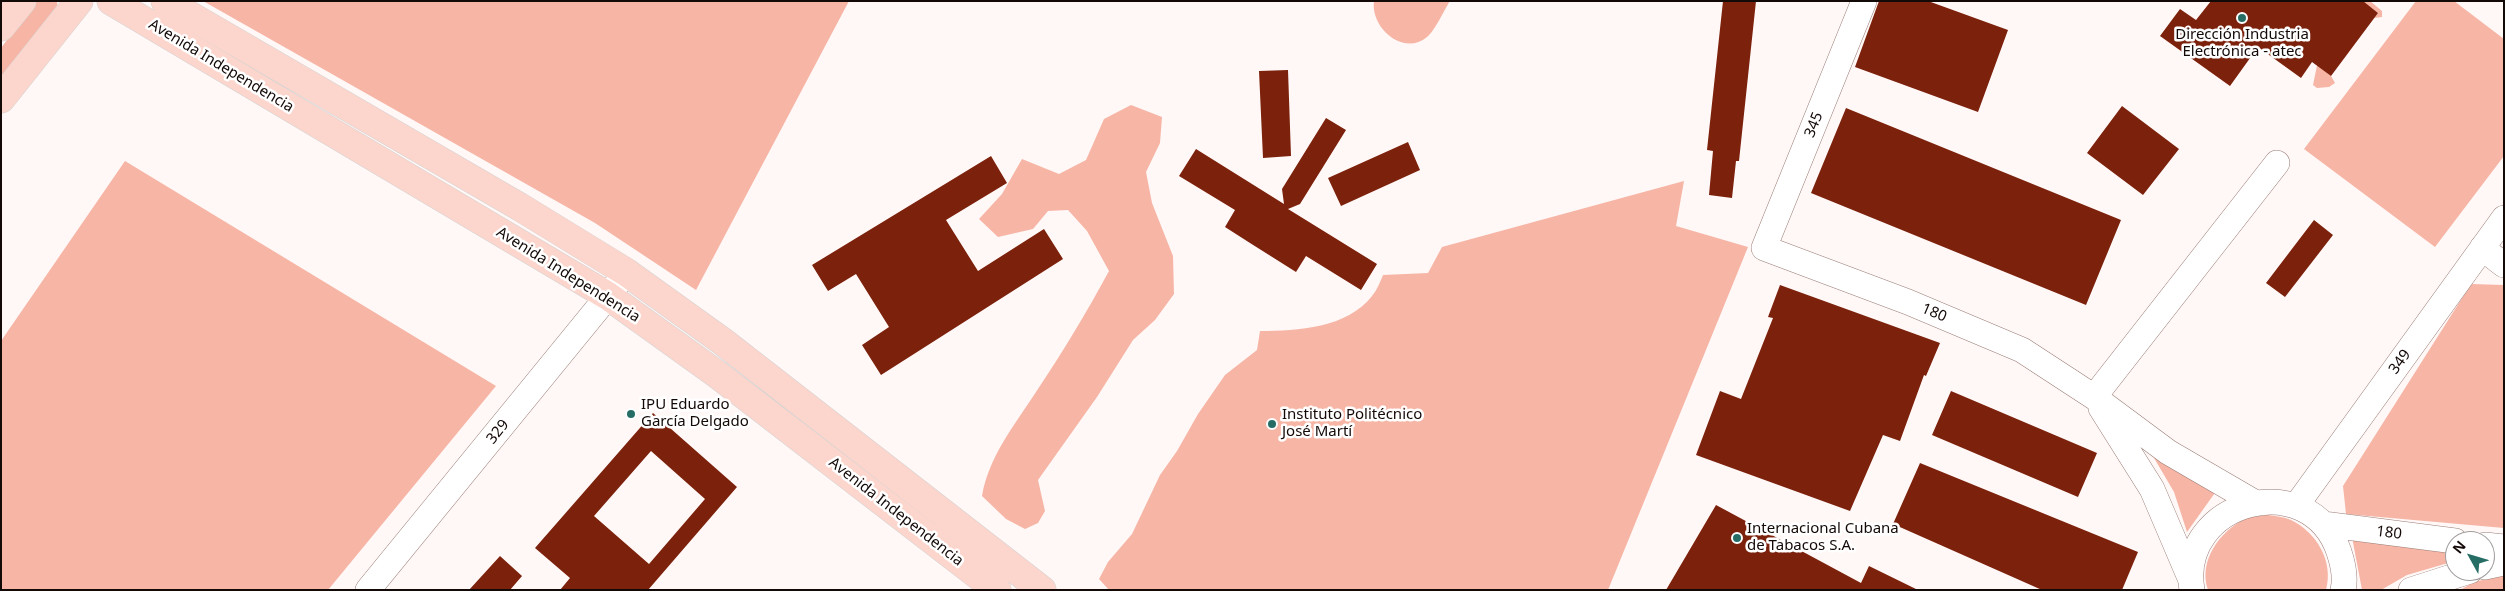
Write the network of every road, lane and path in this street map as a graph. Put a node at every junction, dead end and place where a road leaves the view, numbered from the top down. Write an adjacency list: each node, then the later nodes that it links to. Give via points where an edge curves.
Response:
1 (22, 1): 6 (main road)
2 (78, 1): 7 (main road)
3 (111, 1): 14 (main road, Avenida Independencia)
4 (165, 1): 13 (main road, Avenida Independencia, via 512,202)
5 (1864, 1): 10 (street, 345)
6 (1, 28)
7 (1, 99)
8 (2277, 164): 15 (street)
9 (2504, 218): 11 (street, 349)
10 (1764, 248): 15 (street, 180, via 1908,302 2022,350)
11 (2482, 248): 12 (street); 17 (street, 349)
12 (2504, 265)
13 (626, 272): 14 (street, 329); 24 (main road, Avenida Independencia, via 730,347)
14 (608, 296): 22 (street, 329); 23 (main road, Avenida Independencia, via 718,375)
15 (2094, 397): 16 (street, 180, via 2168,452); 21 (street, 180, via 2152,489)
16 (2254, 502): 17 (street); 21 (street, via 2229,511 2208,529 2195,552)
17 (2296, 506): 18 (street)
18 (2323, 524): 19 (street, 180); 25 (street, via 2336,542 2343,563)
19 (2445, 540)
20 (2445, 579): 26 (street)
21 (2191, 584)
22 (368, 590)
23 (997, 590)
24 (1042, 590)
25 (2343, 590)
26 (2411, 590)

